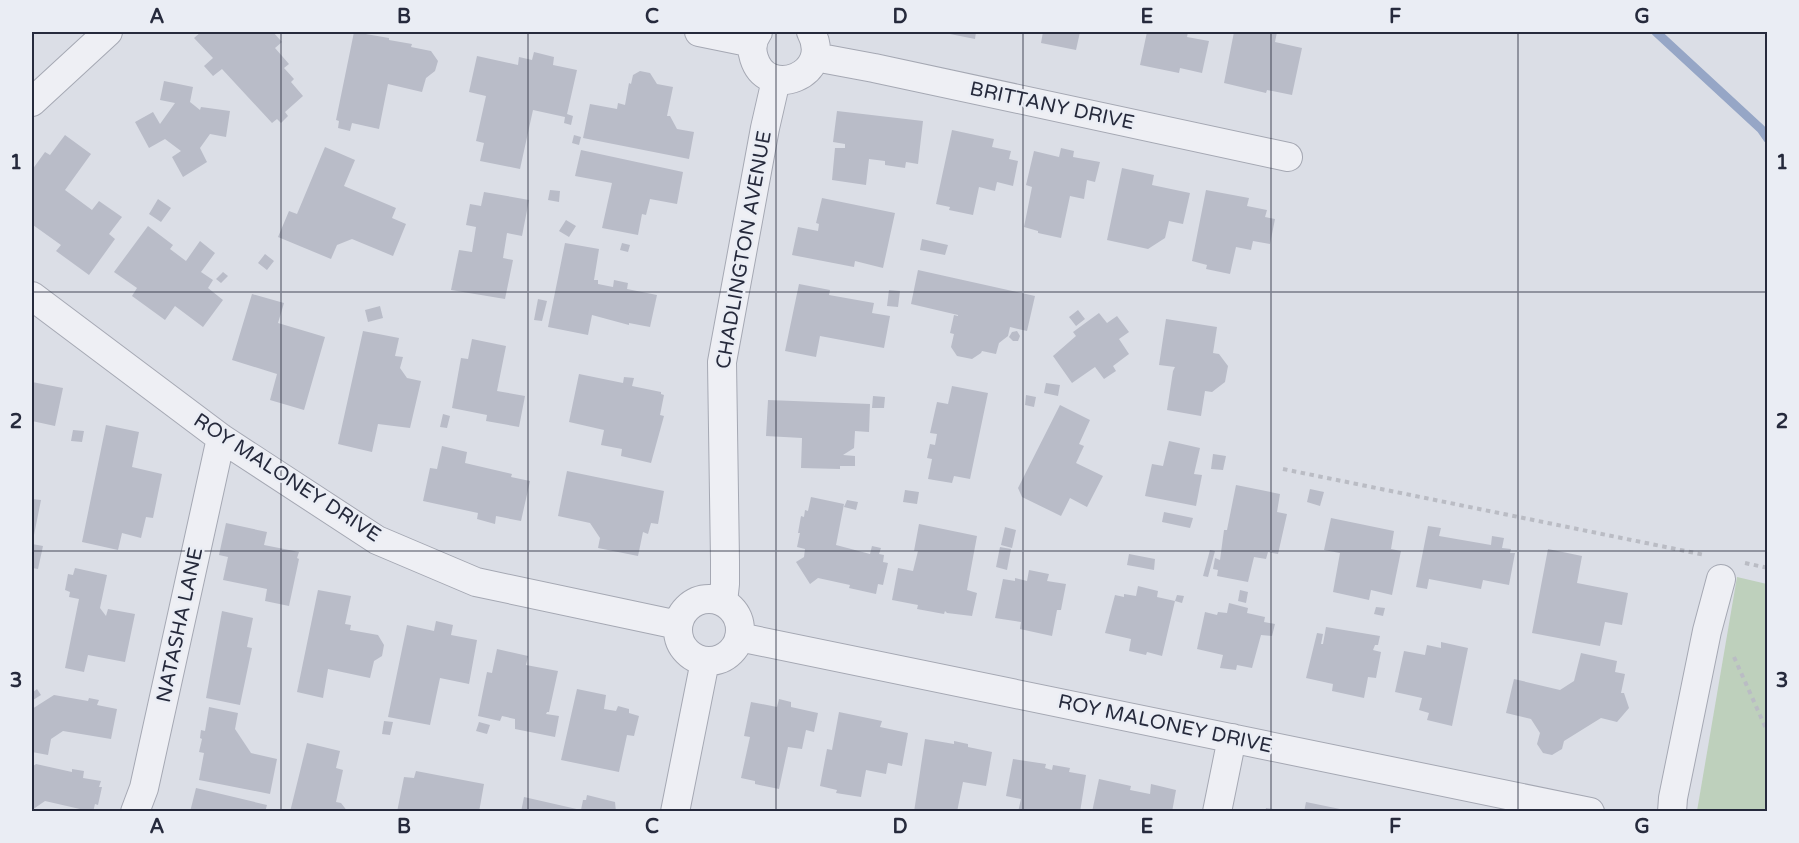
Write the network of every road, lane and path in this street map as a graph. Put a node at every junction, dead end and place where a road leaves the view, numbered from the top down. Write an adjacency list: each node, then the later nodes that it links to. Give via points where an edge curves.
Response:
1 (108, 32): 6 (street)
2 (699, 32): 3 (street)
3 (755, 38): 5 (street, via 755,62)
4 (813, 44): 5 (street, via 804,74 786,81); 7 (street, BRITTANY DRIVE, via 886,70)
5 (776, 80): 13 (street, CHADLINGTON AVENUE, via 722,362 726,561)
6 (32, 102)
7 (1288, 157)
8 (32, 296): 9 (street, ROY MALONEY DRIVE)
9 (221, 438): 14 (street, ROY MALONEY DRIVE, via 377,540 476,582); 20 (street, NATASHA LANE, via 144,788)
10 (1283, 469): 11 (path)
11 (1723, 566): 12 (path); 24 (street)
12 (1767, 568)
13 (723, 602): 14 (street, via 695,602); 15 (street, via 737,616)
14 (678, 625): 17 (street, via 681,645 695,659)
15 (739, 637): 17 (street, via 723,658); 19 (street, ROY MALONEY DRIVE)
16 (1729, 648): 18 (path)
17 (705, 661): 21 (street)
18 (1767, 733)
19 (1232, 738): 22 (street); 23 (street, ROY MALONEY DRIVE)
20 (135, 812)
21 (675, 812)
22 (1217, 812)
23 (1590, 812)
24 (1672, 812)

